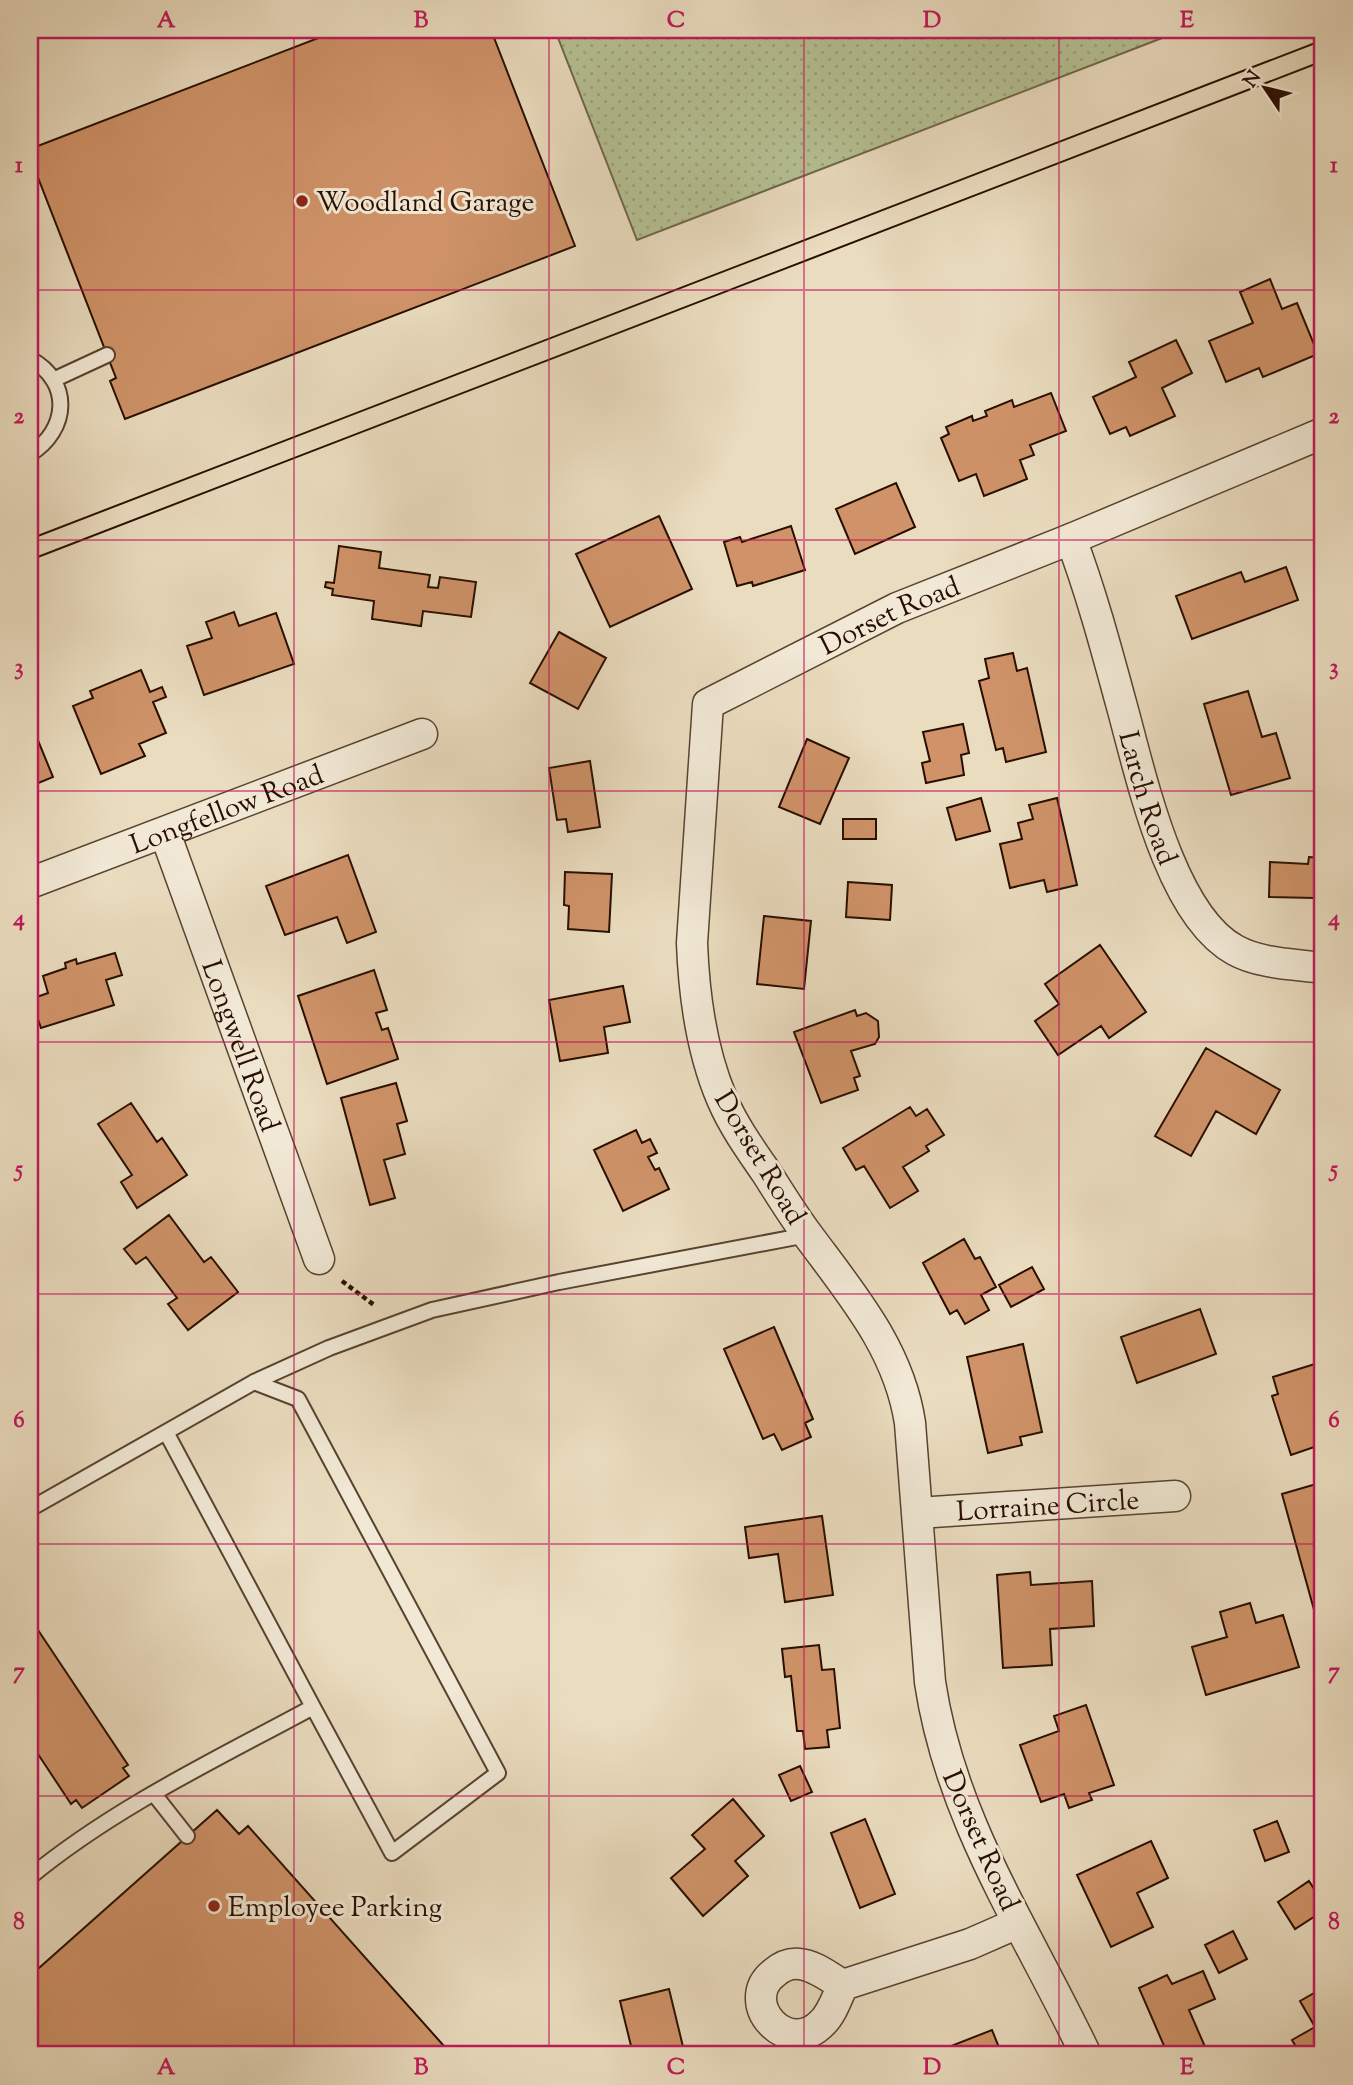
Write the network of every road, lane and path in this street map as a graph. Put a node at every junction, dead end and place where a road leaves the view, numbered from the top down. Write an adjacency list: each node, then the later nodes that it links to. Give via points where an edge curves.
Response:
1 (107, 355): 3 (lane)
2 (30, 359): 3 (lane)
3 (53, 380): 5 (lane, via 60,399 58,422 44,444)
4 (1323, 433): 6 (street, Dorset Road)
5 (30, 453)
6 (1071, 539): 10 (street, Larch Road, via 1153,818 1190,901 1210,930 1235,950 1270,961); 11 (street, Dorset Road, via 897,608 708,704 693,911 693,974 700,1024 730,1116)
7 (422, 734): 8 (street, Longfellow Road)
8 (164, 833): 9 (street, Longfellow Road); 12 (street, Longwell Road)
9 (30, 883)
10 (1323, 968)
11 (807, 1235): 13 (lane, via 559,1282); 18 (street, Dorset Road, via 870,1321 899,1374 910,1423)
12 (319, 1259): 13 (path, via 369,1302)
13 (405, 1320): 14 (lane)
14 (254, 1382): 15 (lane); 19 (lane, via 298,1399 498,1773 392,1853)
15 (166, 1432): 17 (lane); 19 (lane)
16 (1175, 1496): 18 (street, Lorraine Circle)
17 (30, 1509)
18 (918, 1513): 23 (street, Dorset Road, via 934,1710 969,1823)
19 (313, 1707): 20 (lane)
20 (154, 1794): 21 (lane); 22 (lane, via 58,1854)
21 (187, 1836)
22 (30, 1877)
23 (1018, 1923): 24 (street, via 970,1944); 25 (street, Dorset Road)
24 (844, 1985)
25 (1086, 2055)

